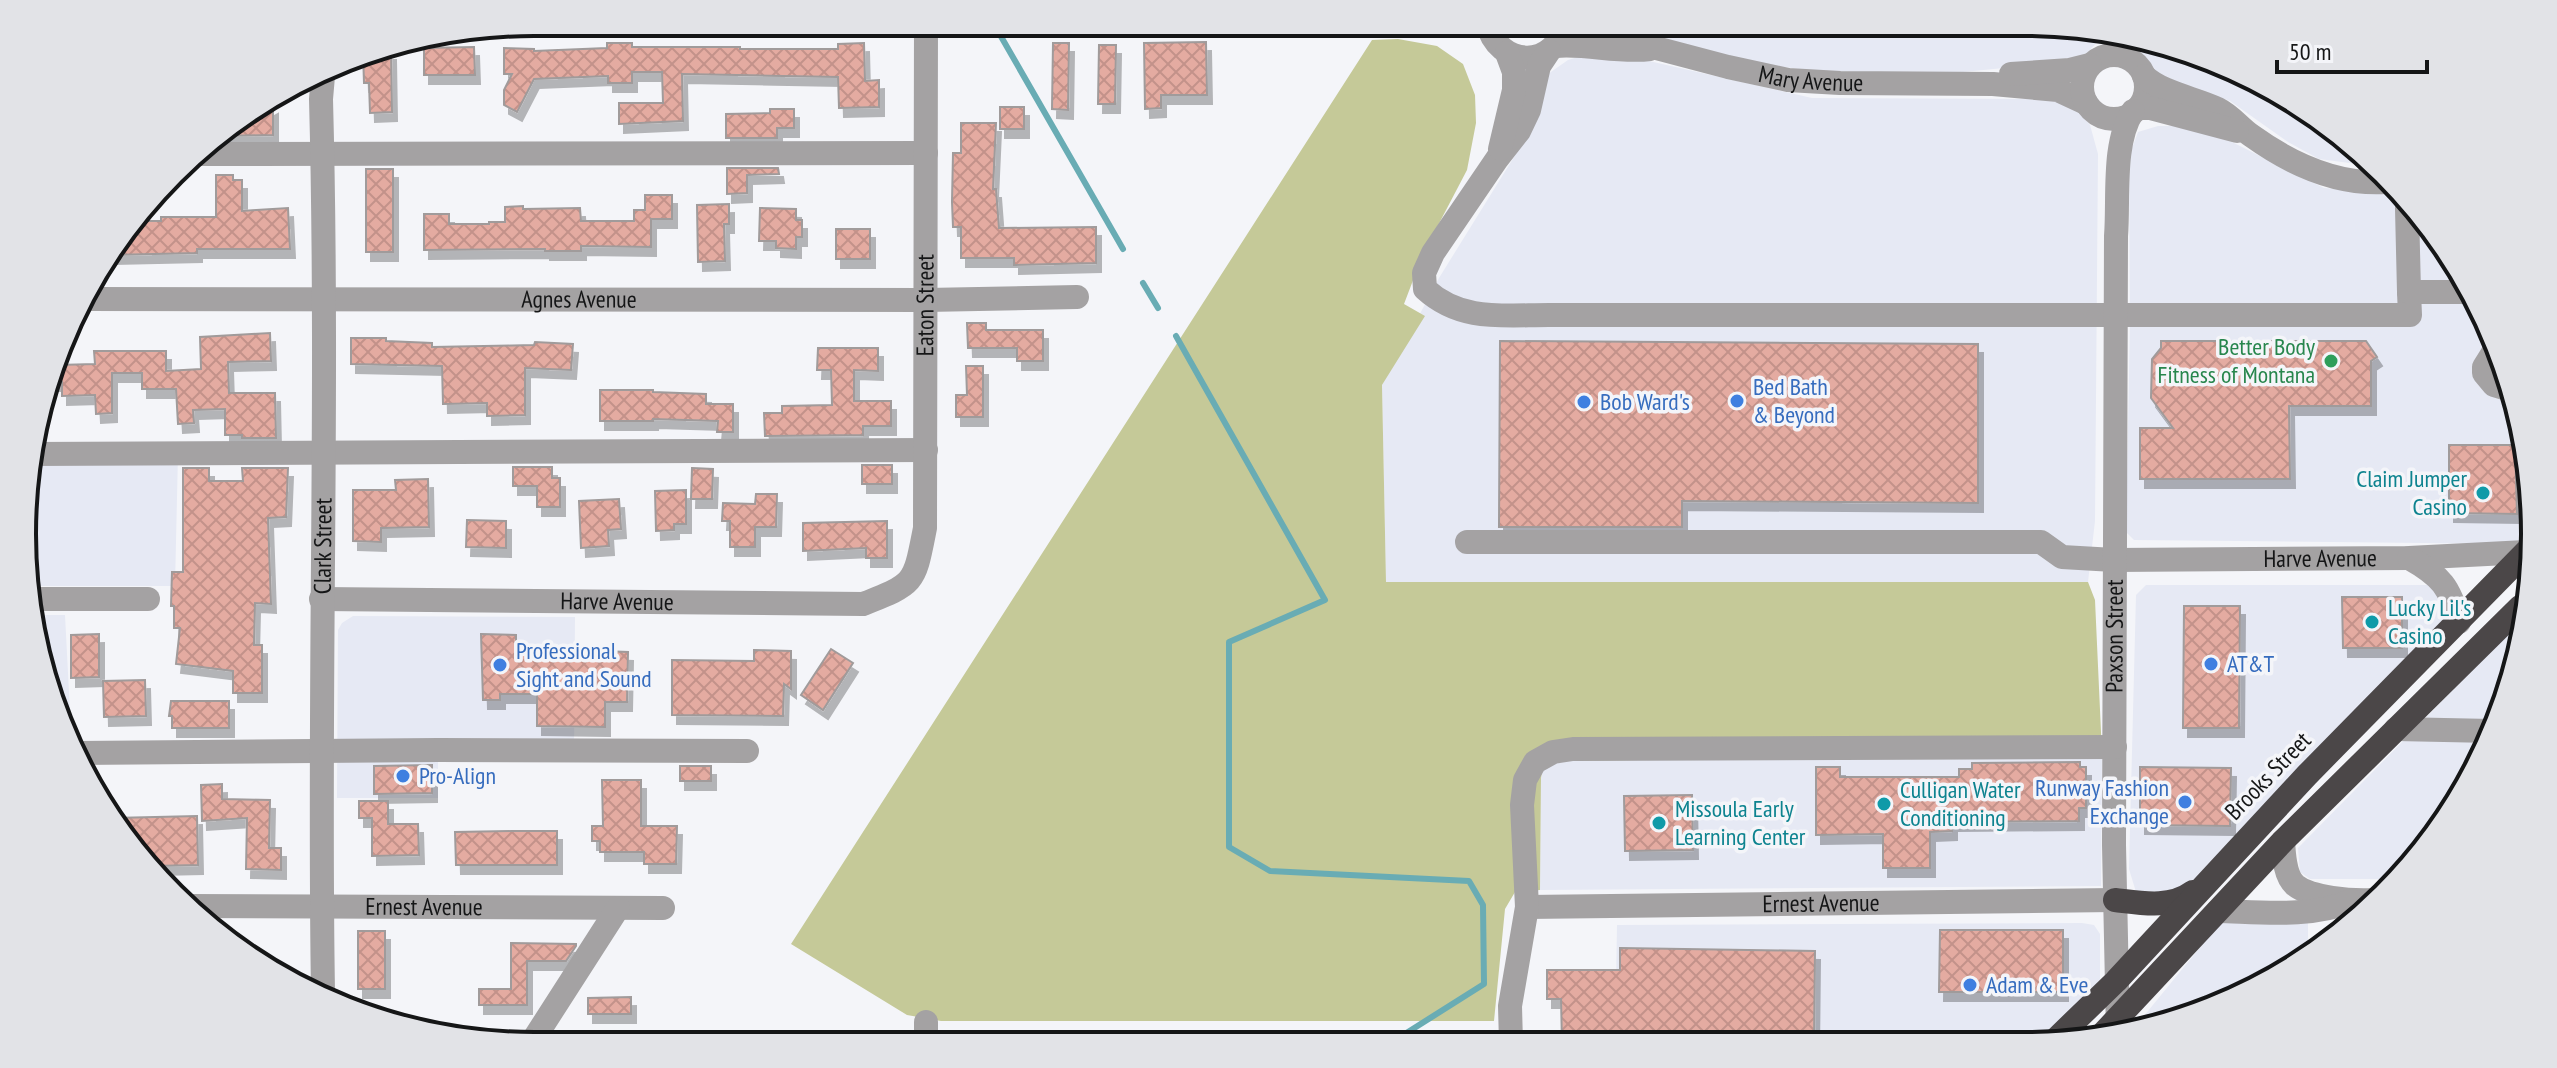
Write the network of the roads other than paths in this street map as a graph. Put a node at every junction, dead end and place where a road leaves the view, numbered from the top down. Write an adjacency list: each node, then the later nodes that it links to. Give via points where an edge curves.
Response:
1 (926, 36): 15 (street, Eaton Street)
2 (1492, 36): 18 (street, via 1514,72)
3 (1495, 36): 6 (street, Mary Avenue, via 1528,58)
4 (1562, 36): 6 (street)
5 (1632, 36): 7 (street, Mary Avenue)
6 (1552, 48): 7 (street, Mary Avenue, via 1576,44); 18 (street, via 1539,66 1524,121)
7 (1665, 51): 10 (street, Mary Avenue, via 1788,80)
8 (2099, 53): 9 (street); 10 (street, Mary Avenue, via 2070,70); 12 (street, via 2082,83)
9 (2135, 58): 13 (street, via 2146,87); 14 (street, via 2159,87 2200,100)
10 (1956, 83): 12 (street, Mary Avenue, via 2058,90)
11 (320, 85): 17 (street, Clark Street)
12 (2090, 106): 13 (street, via 2111,118); 21 (street, Paxson Street, via 2103,135)
13 (2136, 109): 14 (street, via 2150,108); 21 (street, Paxson Street, via 2121,147)
14 (2249, 134): 19 (street, via 2320,173)
15 (926, 153): 17 (street); 27 (street, Eaton Street)
16 (213, 154): 17 (street)
17 (323, 154): 26 (street, Clark Street)
18 (1497, 159): 28 (street, via 1424,273 1425,289 1462,312)
19 (2375, 182)
20 (2407, 218): 22 (street)
21 (2116, 236): 28 (street, Paxson Street)
22 (2409, 292): 23 (street); 28 (street, via 2410,315)
23 (2458, 292)
24 (1077, 297): 27 (street, Agnes Avenue)
25 (95, 299): 26 (street, Agnes Avenue)
26 (324, 299): 27 (street, Agnes Avenue); 33 (street, Clark Street)
27 (926, 300): 31 (street, Eaton Street)
28 (2116, 316): 38 (street, Paxson Street)
29 (2489, 359): 30 (street, via 2484,373)
30 (2499, 386)
31 (926, 450): 33 (street); 39 (street, Eaton Street, via 925,528 917,568)
32 (43, 454): 33 (street)
33 (323, 454): 42 (street, Clark Street)
34 (1467, 542): 38 (street, Harve Avenue, via 2041,542 2062,557)
35 (2520, 552): 36 (street, Harve Avenue)
36 (2409, 558): 38 (street, Harve Avenue); 44 (street, via 2444,584)
37 (2520, 559): 44 (highway, Brooks Street)
38 (2114, 560): 47 (street, Paxson Street)
39 (907, 584): 42 (street, Harve Avenue, via 863,604)
40 (40, 599): 41 (street)
41 (148, 599)
42 (321, 599): 48 (street, Clark Street)
43 (2514, 612): 45 (highway)
44 (2459, 622): 52 (highway, Brooks Street)
45 (2396, 729): 46 (street); 51 (highway)
46 (2480, 731)
47 (2115, 747): 53 (street, Paxson Street); 58 (street, via 1553,752 1535,762 1525,780)
48 (321, 751): 49 (street); 50 (street); 57 (street, Clark Street)
49 (747, 751)
50 (87, 753)
51 (2283, 841): 54 (street, via 2295,885); 61 (highway)
52 (2207, 880): 53 (highway, via 2185,898 2159,905); 62 (highway, Brooks Street)
53 (2115, 900): 58 (street, Ernest Avenue); 62 (street, Paxson Street)
54 (2360, 900)
55 (2359, 901): 61 (street, via 2311,911)
56 (204, 906): 57 (street, Ernest Avenue)
57 (322, 906): 59 (street, Ernest Avenue); 63 (street, Clark Street)
58 (1527, 907): 68 (street, via 1510,1006)
59 (618, 908): 60 (street, Ernest Avenue); 67 (street)
60 (663, 908)
61 (2218, 911): 65 (highway)
62 (2116, 981): 64 (street, Paxson Street); 66 (highway, Brooks Street)
63 (323, 985)
64 (2118, 1022)
65 (2122, 1022)
66 (2065, 1030)
67 (538, 1032)
68 (1511, 1032)

